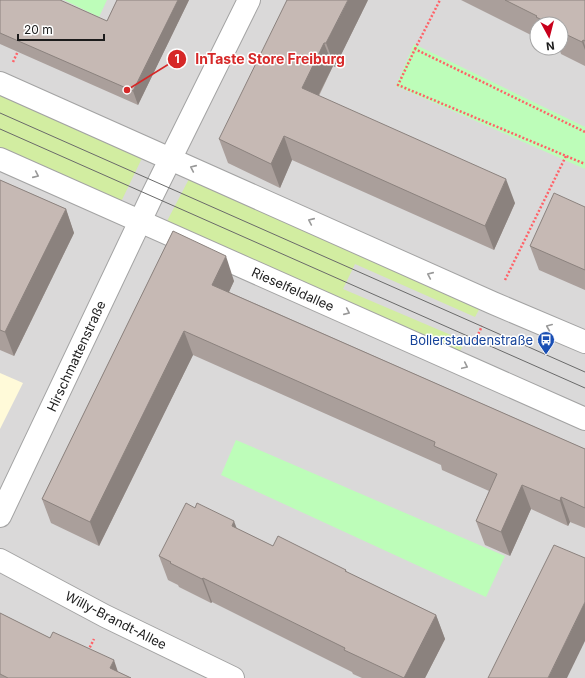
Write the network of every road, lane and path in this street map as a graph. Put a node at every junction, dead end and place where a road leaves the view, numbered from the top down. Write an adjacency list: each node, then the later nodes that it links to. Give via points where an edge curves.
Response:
1 (248, 0): 7 (street, Hirschmattenstraße)
2 (440, 0): 3 (path)
3 (415, 49): 5 (path); 6 (path, via 398,85)
4 (0, 83): 7 (street)
5 (585, 132)
6 (566, 156): 9 (path); 11 (path)
7 (170, 158): 10 (street, Hirschmattenstraße); 11 (street, one-way to 7)
8 (0, 159): 10 (street, Rieselfeldallee, one-way to 10)
9 (585, 164)
10 (141, 221): 13 (street, Rieselfeldallee, one-way to 13); 15 (street, Hirschmattenstraße)
11 (493, 303): 12 (street, one-way to 11); 13 (path)
12 (585, 342)
13 (463, 365): 14 (street, Rieselfeldallee, one-way to 14)
14 (585, 419)
15 (0, 516)
16 (0, 560): 17 (street, Willy-Brandt-Allee)
17 (105, 616): 18 (path); 19 (street, Willy-Brandt-Allee)
18 (85, 657)
19 (233, 678)

